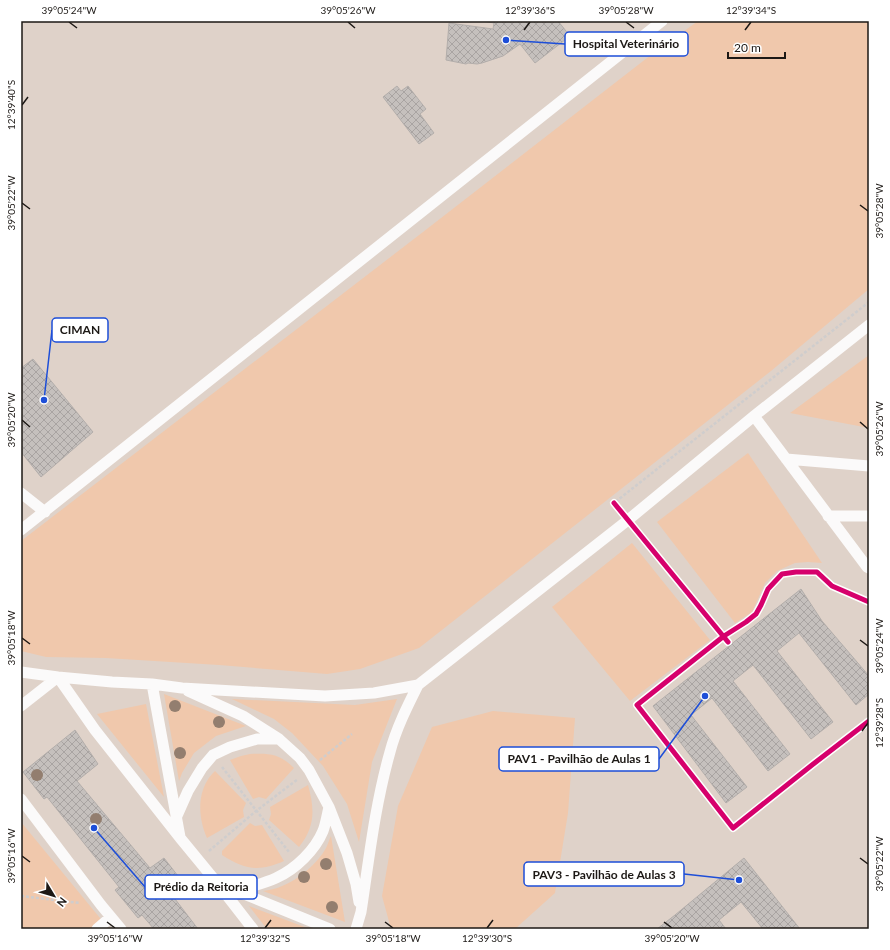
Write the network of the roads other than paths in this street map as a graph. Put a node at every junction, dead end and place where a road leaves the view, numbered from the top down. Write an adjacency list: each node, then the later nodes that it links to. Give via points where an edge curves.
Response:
1 (662, 21): 7 (lane)
2 (869, 325): 3 (lane)
3 (754, 416): 4 (lane); 15 (lane, via 628,520)
4 (786, 459): 5 (lane); 8 (lane)
5 (869, 466)
6 (21, 493): 7 (lane)
7 (45, 512): 10 (lane)
8 (828, 516): 9 (lane); 11 (lane, via 866,568)
9 (869, 516)
10 (21, 530)
11 (869, 568)
12 (21, 672): 13 (lane)
13 (58, 677): 14 (lane); 17 (lane); 22 (lane, via 94,730)
14 (152, 684): 16 (lane); 21 (lane)
15 (418, 685): 16 (lane, via 374,693 325,696); 25 (lane, via 402,717 390,751 379,796)
16 (182, 688): 18 (lane, via 243,716)
17 (21, 706)
18 (279, 738): 20 (lane, via 309,770); 21 (lane, via 257,739 213,755 188,791)
19 (21, 798): 26 (lane)
20 (329, 807): 24 (lane, via 323,831 312,850 298,864 277,878); 25 (lane, via 347,853)
21 (176, 818): 22 (lane)
22 (181, 839): 23 (lane)
23 (218, 884): 24 (lane); 29 (lane)
24 (235, 890): 30 (lane)
25 (361, 912): 31 (lane)
26 (112, 917): 27 (lane); 28 (lane)
27 (97, 929)
28 (121, 929)
29 (253, 929)
30 (330, 929)
31 (356, 929)

